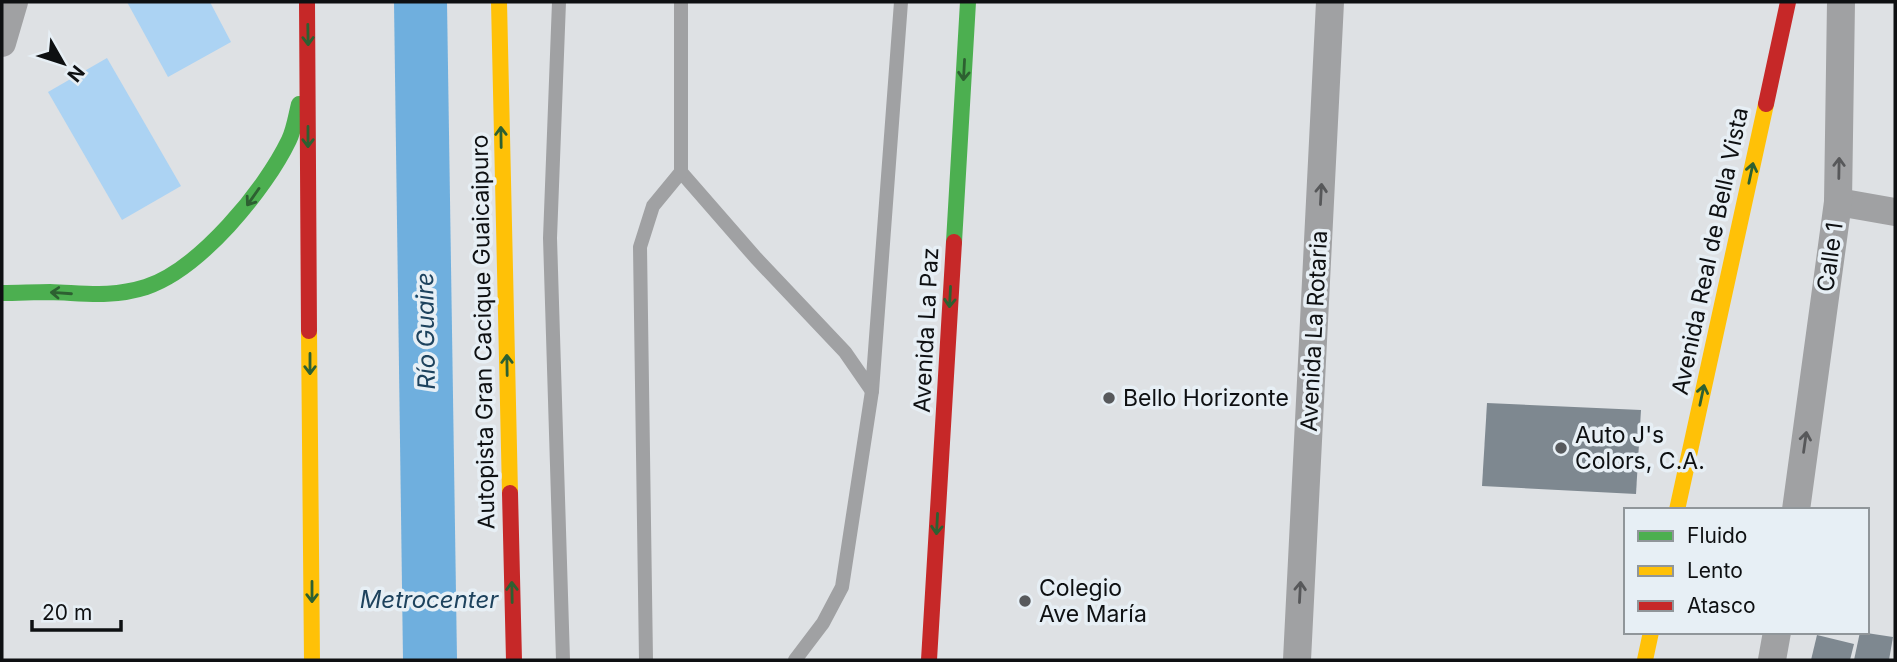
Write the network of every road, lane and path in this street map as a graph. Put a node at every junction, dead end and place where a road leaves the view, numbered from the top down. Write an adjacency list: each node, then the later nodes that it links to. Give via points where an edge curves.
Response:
1 (14, 2): 11 (street)
2 (307, 2): 12 (main road, one-way to 12)
3 (499, 2): 23 (main road, Autopista Gran Cacique Guaicaipuro, one-way to 3)
4 (559, 2): 24 (lane, via 550,238)
5 (681, 2): 13 (lane)
6 (901, 2): 17 (lane)
7 (968, 2): 27 (main road, Avenida La Paz, one-way to 27)
8 (1330, 2): 28 (street, Avenida La Rotaria, one-way to 8)
9 (1788, 2): 18 (main road, Avenida Real de Bella Vista, one-way to 9)
10 (1841, 2): 14 (street, Calle 1, one-way to 10)
11 (2, 43)
12 (308, 68): 16 (main road, one-way to 16, via 290,139 274,166 248,205 176,272 146,287 97,296); 22 (main road, one-way to 22)
13 (681, 172): 17 (lane, via 845,352); 25 (lane, via 653,206 640,247)
14 (1838, 202): 15 (street); 19 (street, Calle 1, one-way to 14)
15 (1895, 212)
16 (2, 293)
17 (872, 391): 26 (lane, via 842,587 823,623)
18 (1677, 508)
19 (1796, 508)
20 (1651, 634): 29 (main road)
21 (1777, 634): 30 (street)
22 (312, 660)
23 (514, 660)
24 (563, 660)
25 (646, 660)
26 (795, 660)
27 (929, 660)
28 (1297, 660)
29 (1645, 660)
30 (1772, 660)

